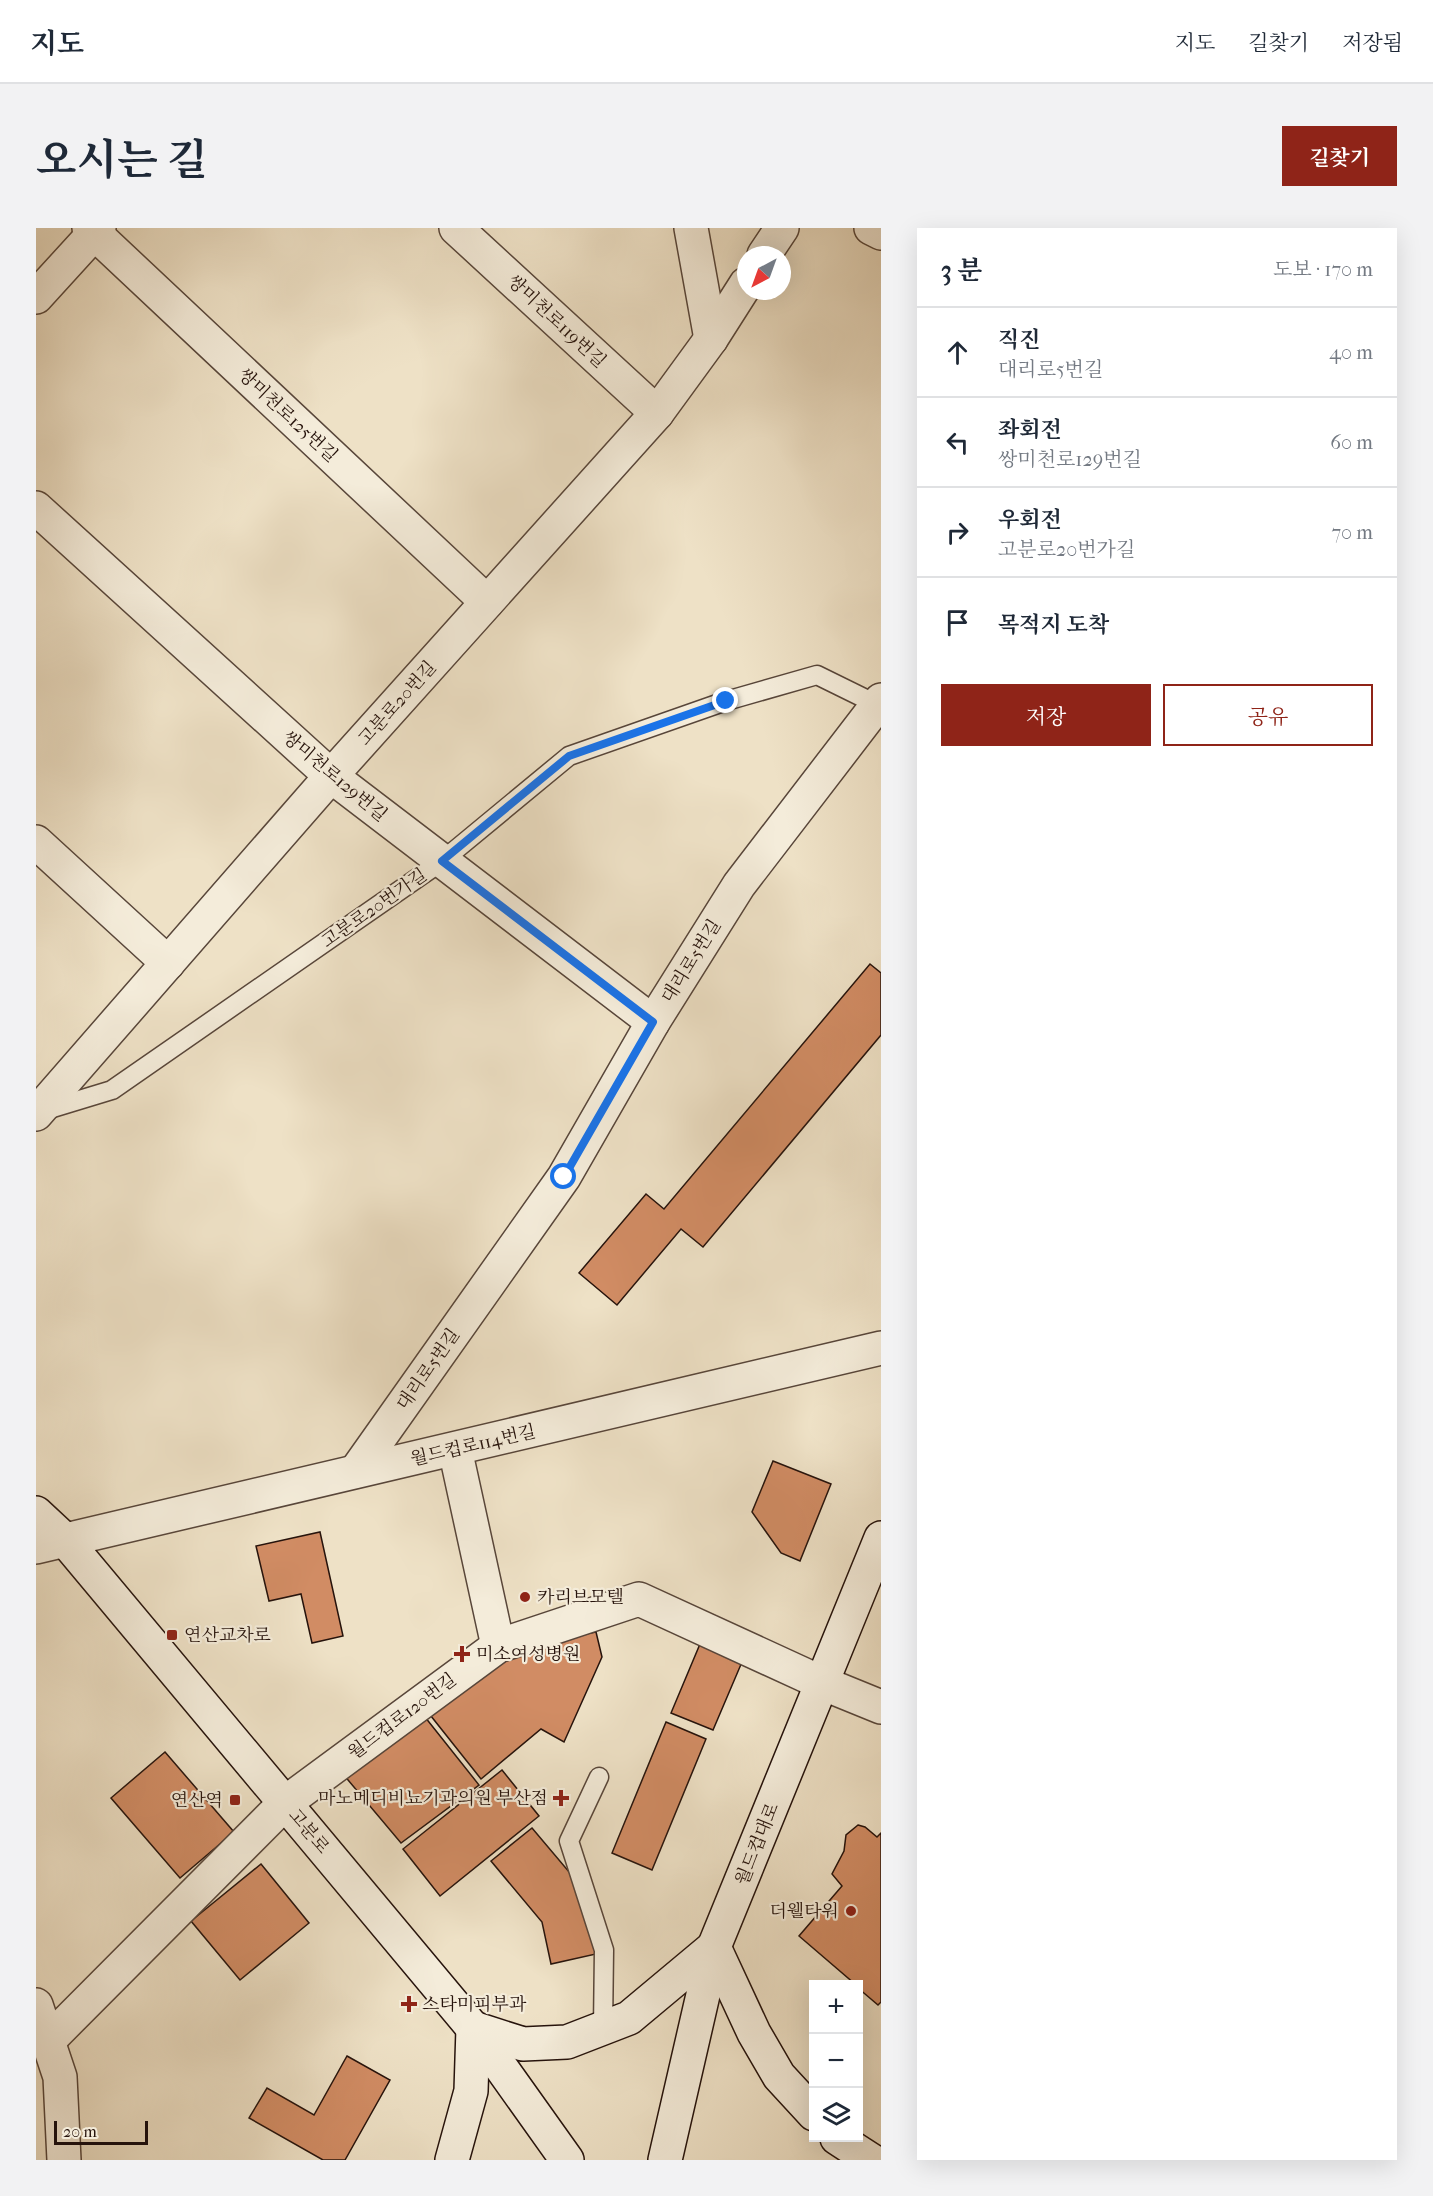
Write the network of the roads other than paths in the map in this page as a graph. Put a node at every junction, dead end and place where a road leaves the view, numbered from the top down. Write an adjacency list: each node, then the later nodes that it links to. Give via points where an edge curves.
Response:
1 (456, 228): 11 (street, 쌍미천로119번길)
2 (691, 228): 10 (street)
3 (782, 228): 7 (street)
4 (871, 228): 6 (street)
5 (94, 230): 8 (street); 13 (street, 쌍미천로125번길)
6 (881, 233)
7 (770, 246)
8 (36, 297)
9 (737, 298): 10 (street, 고분로20번길)
10 (711, 339): 11 (street, 고분로20번길)
11 (657, 413): 13 (street, 고분로20번길)
12 (36, 508): 15 (street, 쌍미천로129번길)
13 (487, 602): 15 (street, 고분로20번길)
14 (879, 703): 17 (lane, 고분로20번가길, via 817,675 726,701 569,756); 19 (street, 대리로5번길, via 739,885)
15 (331, 776): 17 (street, 쌍미천로129번길); 18 (street, 고분로20번길)
16 (36, 842): 18 (street)
17 (442, 861): 19 (street, 쌍미천로129번길); 20 (lane, 고분로20번가길, via 112,1090)
18 (168, 963): 20 (street, 고분로20번길)
19 (653, 1022): 23 (street, 대리로5번길, via 564,1177)
20 (37, 1113)
21 (881, 1348): 22 (street, 월드컵로114번길)
22 (455, 1449): 23 (street, 월드컵로114번길); 27 (street)
23 (356, 1471): 26 (street, 월드컵로114번길)
24 (36, 1513): 26 (street, 고분로)
25 (881, 1538): 28 (street, 월드컵대로)
26 (50, 1543): 31 (street, 고분로)
27 (498, 1646): 28 (street, 월드컵로120번길, via 639,1599); 31 (street, 월드컵로120번길)
28 (822, 1683): 29 (street, 월드컵로120번길); 32 (street, 월드컵대로)
29 (881, 1707)
30 (599, 1777): 35 (lane, via 569,1841 604,1950)
31 (285, 1803): 34 (street, 고분로); 36 (street, 월드컵로120번길)
32 (714, 1947): 35 (street, via 629,2018); 39 (street, via 779,2076); 44 (street, 월드컵대로)
33 (36, 2005): 36 (street)
34 (474, 2028): 35 (street, via 523,2044 567,2042); 42 (street, via 471,2091); 43 (street, 고분로)
35 (603, 2028)
36 (49, 2040): 37 (street)
37 (60, 2077): 38 (street); 41 (street)
38 (36, 2104)
39 (809, 2110)
40 (843, 2142): 45 (street)
41 (64, 2160)
42 (452, 2160)
43 (567, 2160)
44 (665, 2160)
45 (871, 2160)

